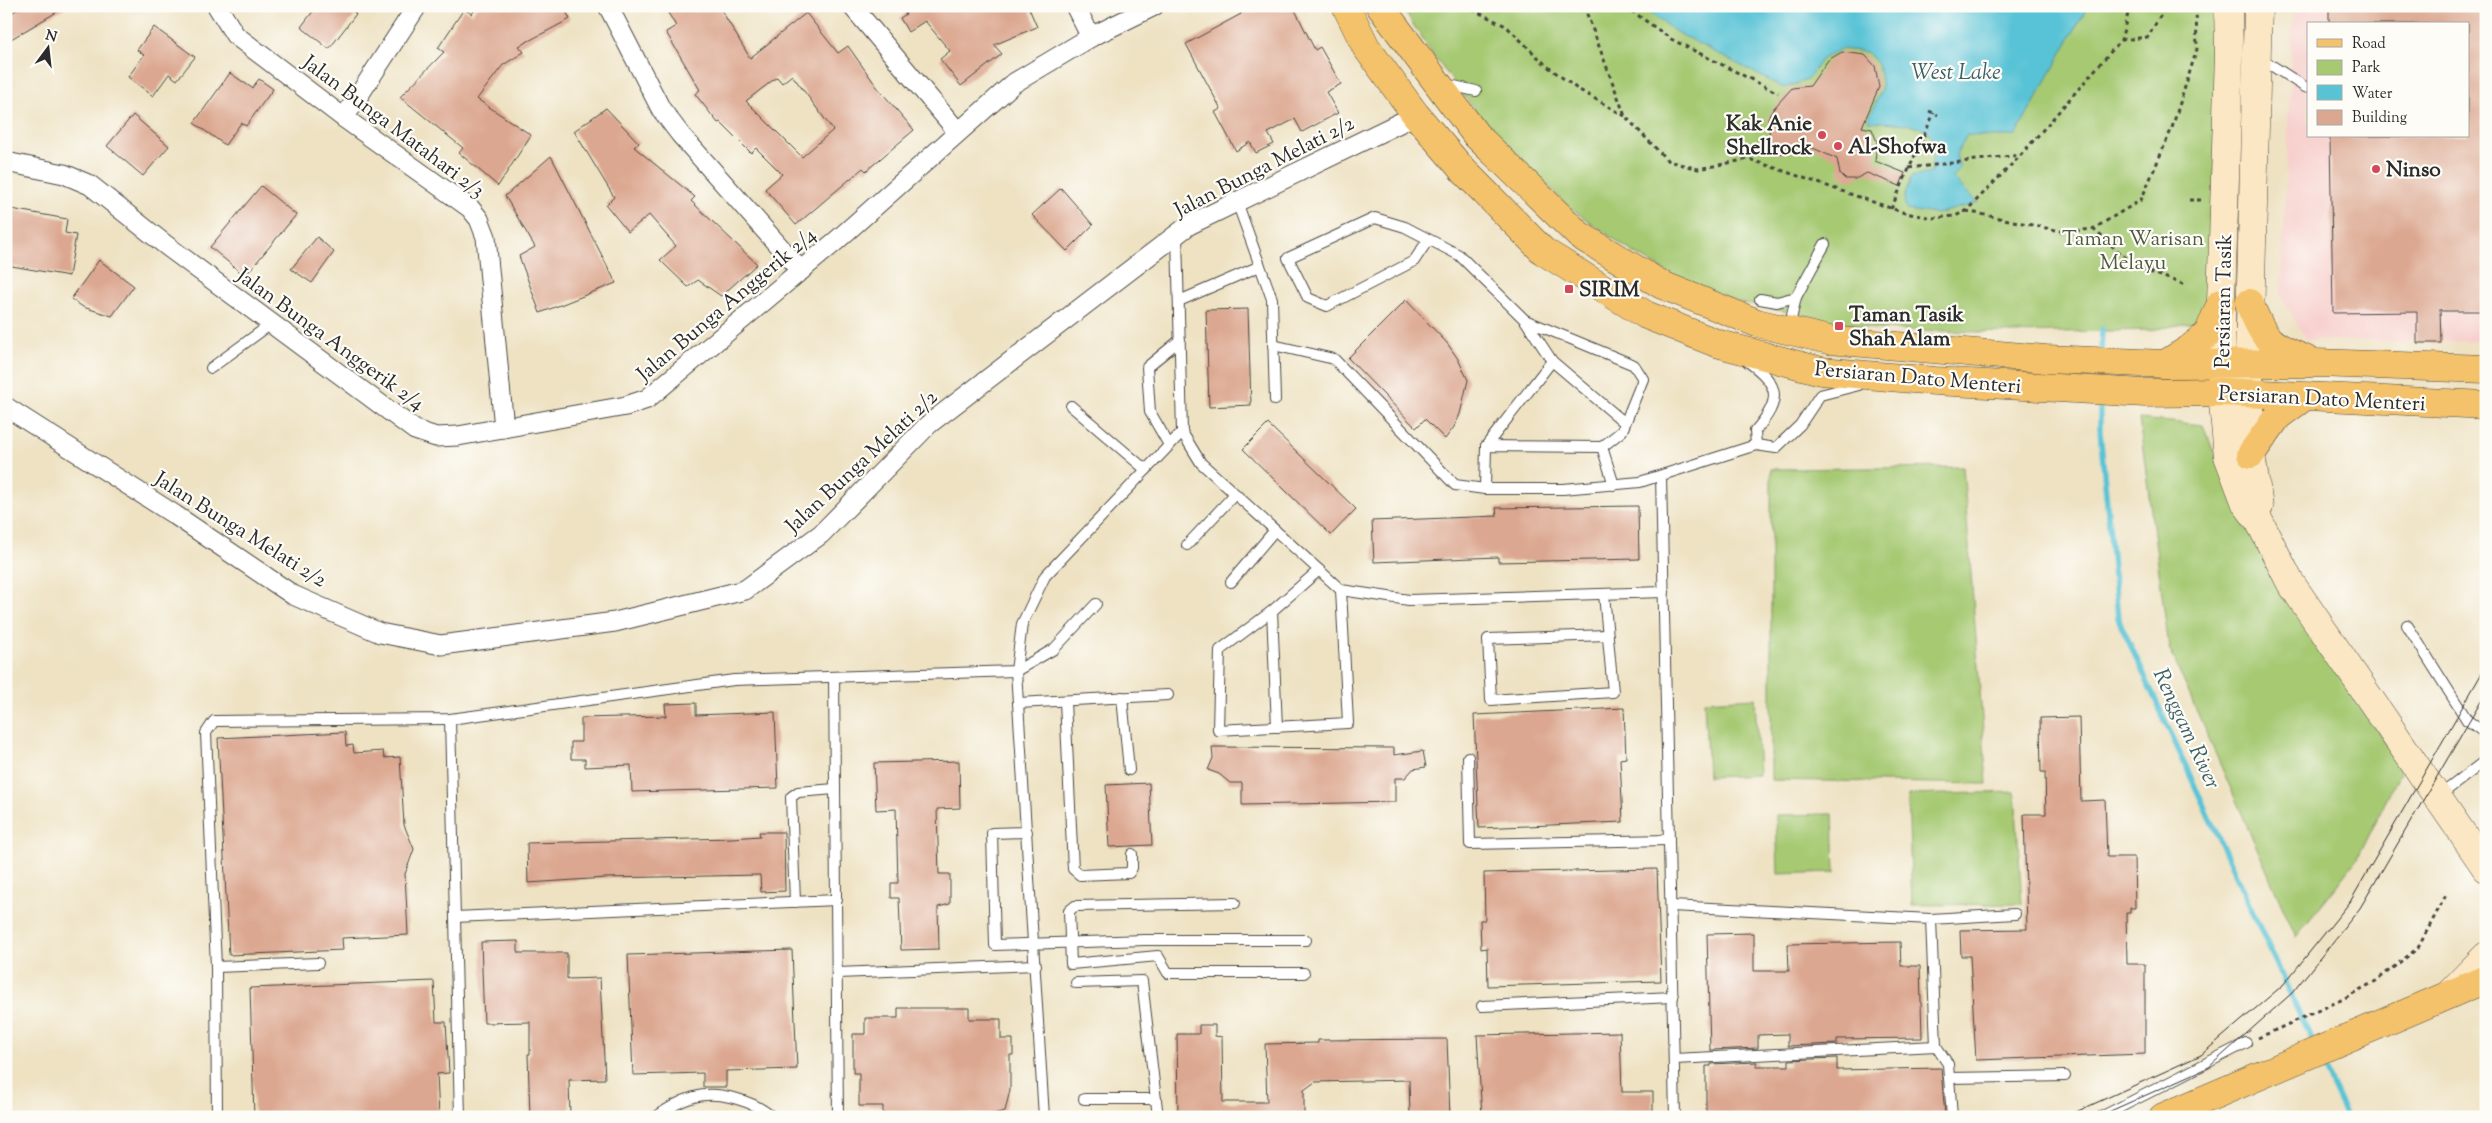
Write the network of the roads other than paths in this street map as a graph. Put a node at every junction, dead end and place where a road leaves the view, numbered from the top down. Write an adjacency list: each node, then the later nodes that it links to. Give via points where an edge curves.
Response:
1 (217, 6): 18 (street, Jalan Bunga Matahari 2/3, via 235,35)
2 (417, 6): 18 (street)
3 (608, 6): 26 (street, via 661,109)
4 (852, 6): 19 (street)
5 (1075, 6): 11 (street)
6 (1154, 6): 11 (street, Jalan Bunga Anggerik 2/4)
7 (1346, 6): 17 (main road, Persiaran Dato Menteri, via 1366,47)
8 (1380, 6): 14 (main road, Persiaran Dato Menteri)
9 (2228, 6): 12 (main road, Persiaran Tasik)
10 (2258, 6): 13 (main road, Persiaran Tasik)
11 (1091, 37): 19 (street, Jalan Bunga Anggerik 2/4, via 1014,84)
12 (2229, 53): 13 (main road); 30 (main road, Persiaran Tasik)
13 (2257, 56): 15 (lane); 31 (main road, Persiaran Tasik)
14 (1437, 83): 16 (lane); 34 (main road, Persiaran Dato Menteri, via 1476,135 1579,236 1662,285 1756,323)
15 (2305, 86)
16 (1476, 91)
17 (1416, 116): 21 (street, Jalan Bunga Melati 2/2); 36 (main road, Persiaran Dato Menteri, via 1462,169 1543,251 1646,315)
18 (344, 118): 54 (street, Jalan Bunga Matahari 2/3, via 470,208 479,219 486,236)
19 (958, 132): 26 (street, Jalan Bunga Anggerik 2/4)
20 (6, 162): 33 (street, Jalan Bunga Anggerik 2/4, via 64,174 90,185)
21 (1237, 202): 22 (street, Jalan Bunga Melati 2/2); 25 (lane)
22 (1177, 235): 29 (lane); 52 (street, Jalan Bunga Melati 2/2, via 929,424 821,534 746,590 615,622 441,645 380,633 293,595)
23 (1428, 240): 23 (lane, via 1414,261 1327,306 1308,298 1288,258 1375,218 1405,227); 32 (lane, via 1459,256)
24 (1825, 244): 27 (lane)
25 (1260, 266): 29 (lane); 37 (lane, via 1272,300)
26 (801, 270): 54 (street, Jalan Bunga Anggerik 2/4, via 647,400)
27 (1796, 298): 28 (lane, via 1778,302); 34 (lane)
28 (1760, 299)
29 (1178, 302): 35 (lane)
30 (2222, 303): 39 (main road, Persiaran Tasik); 42 (main road, via 2208,334 2188,350)
31 (2249, 303): 40 (main road, Persiaran Tasik); 41 (main road, via 2262,333 2276,347)
32 (1525, 320): 38 (lane); 53 (lane, via 1634,365 1639,370 1643,379)
33 (271, 324): 43 (lane); 54 (street, Jalan Bunga Anggerik 2/4, via 415,430 436,437)
34 (1788, 330): 42 (main road, Persiaran Dato Menteri, via 1829,340 2046,359)
35 (1180, 340): 55 (lane); 56 (lane, via 1147,367 1150,412)
36 (1716, 343): 45 (main road, Persiaran Dato Menteri, via 1821,371); 57 (lane, via 1766,374 1773,389 1774,403 1770,414 1755,431)
37 (1273, 345): 49 (lane); 64 (lane, via 1334,359 1455,485)
38 (1552, 361): 53 (lane); 58 (lane)
39 (2222, 363): 40 (main road, Persiaran Dato Menteri); 42 (main road, Persiaran Dato Menteri); 46 (main road, Persiaran Tasik)
40 (2249, 363): 41 (main road, Persiaran Dato Menteri); 47 (main road, Persiaran Tasik)
41 (2316, 363): 44 (main road, Persiaran Dato Menteri)
42 (2155, 364)
43 (211, 368)
44 (2486, 370)
45 (1935, 381): 46 (main road, Persiaran Dato Menteri, via 2145,393); 57 (lane, via 1856,385 1820,394 1800,425 1776,448)
46 (2222, 392): 47 (main road, Persiaran Dato Menteri); 66 (main road, Persiaran Tasik, via 2228,456 2246,504)
47 (2249, 393): 48 (main road, Persiaran Dato Menteri); 60 (main road, Persiaran Tasik)
48 (2304, 397): 50 (main road, Persiaran Dato Menteri); 60 (main road, via 2278,416)
49 (1274, 400)
50 (2486, 405)
51 (1072, 406): 61 (lane)
52 (6, 407)
53 (1625, 423): 59 (lane, via 1622,431)
54 (504, 428)
55 (1182, 432): 56 (lane); 65 (lane, via 1201,463)
56 (1169, 445): 61 (lane)
57 (1756, 445): 62 (lane)
58 (1486, 446): 59 (lane); 64 (lane)
59 (1602, 447): 63 (lane)
60 (2251, 454): 66 (main road, Persiaran Tasik)
61 (1146, 470): 78 (lane, via 1045,576 1022,624)
62 (1661, 476): 63 (lane); 72 (lane)
63 (1614, 485): 64 (lane, via 1563,489)
64 (1485, 488)
65 (1234, 494): 67 (lane); 68 (lane)
66 (2259, 521): 91 (main road, via 2290,582)
67 (1275, 530): 69 (lane); 70 (lane)
68 (1187, 545)
69 (1319, 570): 71 (lane); 75 (lane)
70 (1231, 582)
71 (1341, 590): 73 (lane, via 1409,600); 85 (lane, via 1348,723)
72 (1664, 592): 73 (lane); 94 (lane)
73 (1604, 594): 77 (lane)
74 (1096, 604): 78 (lane, via 1054,649)
75 (1272, 611): 85 (lane); 85 (lane, via 1220,650 1218,730)
76 (2407, 625): 86 (lane, via 2467,720)
77 (1608, 635): 77 (lane, via 1488,639 1491,700 1613,692)
78 (1016, 671): 79 (lane); 83 (lane)
79 (834, 677): 84 (lane, via 734,680); 90 (lane)
80 (1168, 695): 81 (lane)
81 (1122, 697): 82 (lane); 89 (lane)
82 (1065, 701): 83 (lane); 96 (lane, via 1073,869 1080,875 1129,873)
83 (1018, 703): 92 (lane)
84 (450, 719): 103 (lane); 111 (lane, via 214,721 209,725 206,733)
85 (1277, 727)
86 (2486, 734)
87 (1468, 757): 94 (lane, via 1470,844)
88 (2486, 760): 91 (lane)
89 (1129, 770)
90 (835, 790): 98 (lane); 99 (lane, via 798,792 791,797)
91 (2438, 796): 93 (main road)
92 (1027, 832): 107 (lane); 107 (lane, via 992,833 995,945)
93 (2464, 834): 95 (main road); 97 (main road)
94 (1669, 840): 101 (lane)
95 (2486, 852)
96 (1132, 854)
97 (2486, 868)
98 (837, 900): 99 (lane); 112 (lane)
99 (795, 902): 103 (lane)
100 (1235, 903): 106 (lane, via 1075,906 1069,910)
101 (1671, 906): 104 (lane); 117 (lane)
102 (2015, 914): 104 (lane)
103 (455, 917): 127 (lane)
104 (1931, 920): 120 (lane)
105 (1306, 940): 106 (lane)
106 (1072, 943): 107 (lane); 113 (lane, via 1071,964 1158,956 1168,973)
107 (1034, 944): 110 (lane)
108 (2486, 956): 116 (main road)
109 (318, 964): 111 (lane)
110 (1036, 965): 112 (lane); 131 (lane)
111 (216, 967): 126 (lane)
112 (838, 973): 130 (lane)
113 (1304, 973)
114 (2486, 979): 116 (main road)
115 (1076, 983): 125 (lane, via 1142,981)
116 (2450, 994): 136 (main road)
117 (1672, 997): 118 (lane); 121 (lane)
118 (1482, 1006)
119 (2246, 1043): 135 (lane)
120 (1936, 1046): 121 (lane); 123 (lane, via 1948,1064)
121 (1674, 1059): 133 (lane)
122 (2065, 1076): 123 (lane)
123 (1949, 1078): 134 (lane)
124 (1084, 1099): 125 (lane)
125 (1156, 1099): 132 (lane)
126 (217, 1117)
127 (460, 1117)
128 (656, 1117): 129 (lane, via 696,1096 731,1096 761,1107)
129 (772, 1117)
130 (838, 1117)
131 (1044, 1117)
132 (1158, 1117)
133 (1675, 1117)
134 (1952, 1117)
135 (2101, 1117)
136 (2163, 1117)

